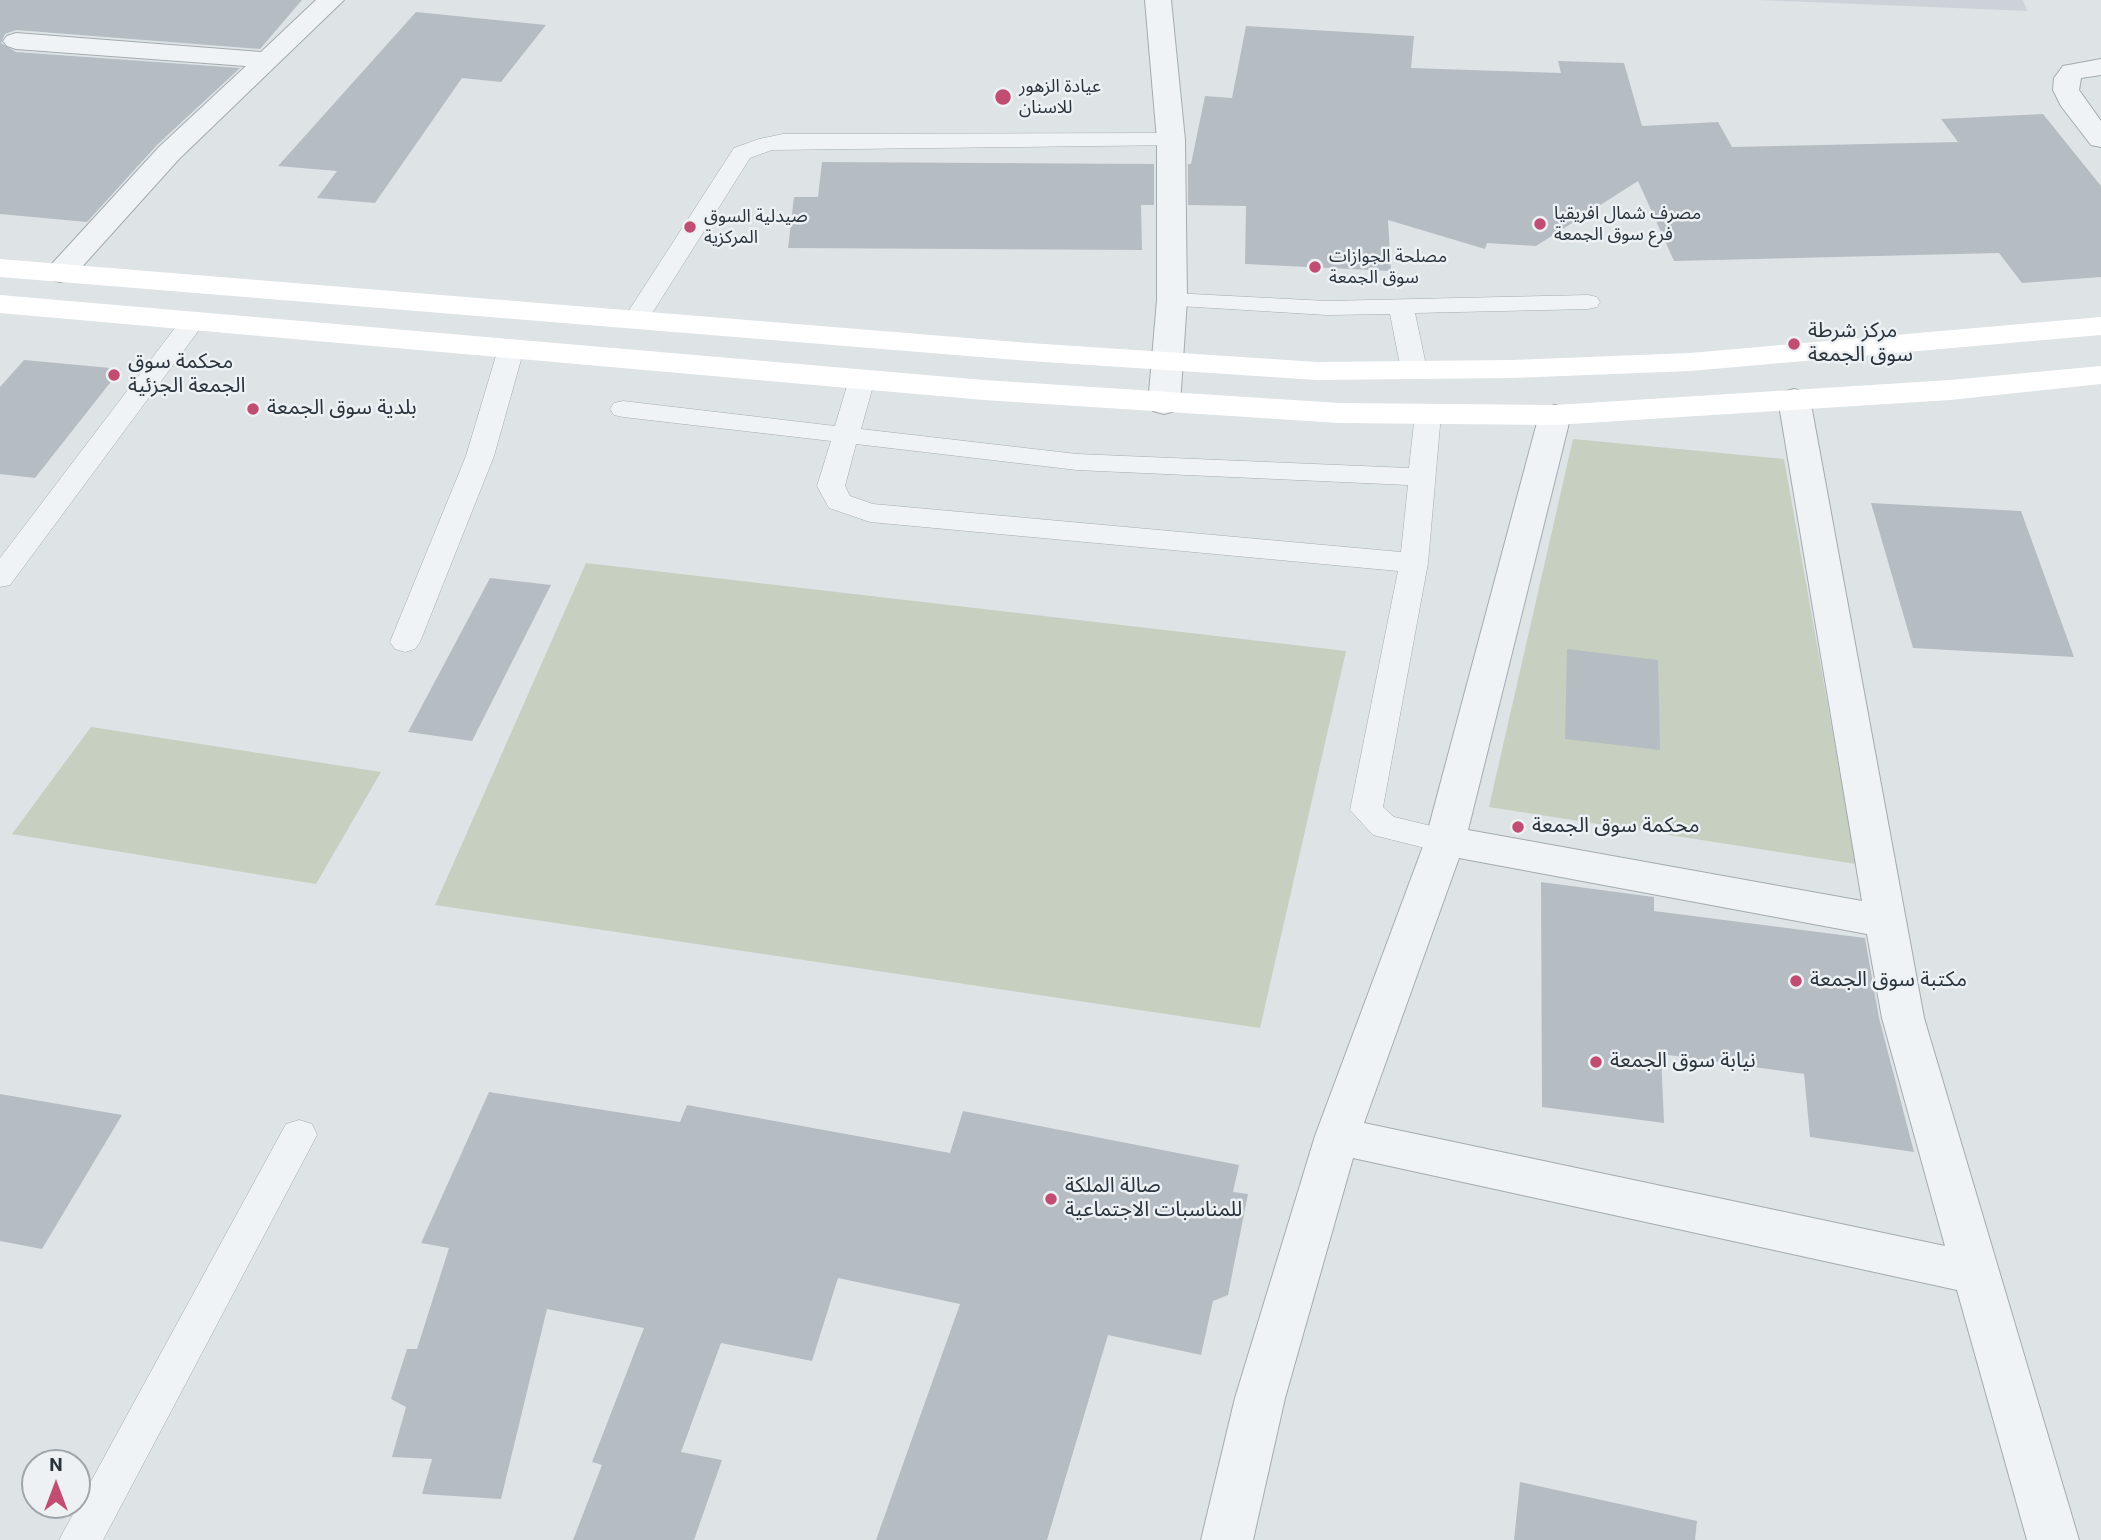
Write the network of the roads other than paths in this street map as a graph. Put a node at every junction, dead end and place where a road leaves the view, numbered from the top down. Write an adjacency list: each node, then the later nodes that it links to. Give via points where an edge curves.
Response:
1 (331, 0): 4 (street)
2 (1158, 0): 7 (street)
3 (16, 41): 4 (street)
4 (266, 60): 9 (street, via 169,153)
5 (2101, 67): 6 (street, via 2072,72 2066,90)
6 (2101, 139)
7 (1171, 140): 10 (street); 14 (lane, via 767,144 742,153)
8 (0, 268): 9 (main road)
9 (60, 272): 14 (main road)
10 (1172, 300): 13 (lane); 18 (street)
11 (1588, 302): 13 (lane)
12 (0, 304): 15 (main road)
13 (1401, 308): 19 (lane)
14 (636, 318): 18 (main road)
15 (193, 321): 17 (main road); 30 (lane)
16 (2101, 326): 19 (main road, via 1690,362)
17 (511, 349): 21 (main road); 31 (lane, via 480,456)
18 (1170, 362): 19 (main road, via 1317,371); 23 (street)
19 (1414, 370)
20 (2101, 374): 22 (main road, via 1950,390)
21 (862, 379): 23 (main road); 27 (lane)
22 (1794, 399): 26 (main road); 33 (street)
23 (1164, 404): 25 (main road)
24 (623, 409): 27 (lane)
25 (1428, 414): 26 (main road); 28 (lane)
26 (1555, 415): 32 (street)
27 (845, 436): 28 (lane, via 1077,462); 29 (lane, via 831,486 839,502 870,513)
28 (1422, 477): 29 (lane)
29 (1414, 562): 32 (lane, via 1366,810 1384,827)
30 (0, 578)
31 (405, 642)
32 (1445, 841): 33 (street); 35 (street)
33 (1884, 920): 36 (street, via 1909,1041)
34 (299, 1135): 37 (lane)
35 (1337, 1136): 36 (street); 38 (street, via 1260,1398)
36 (1975, 1273): 39 (street)
37 (80, 1540)
38 (1227, 1540)
39 (2053, 1540)

